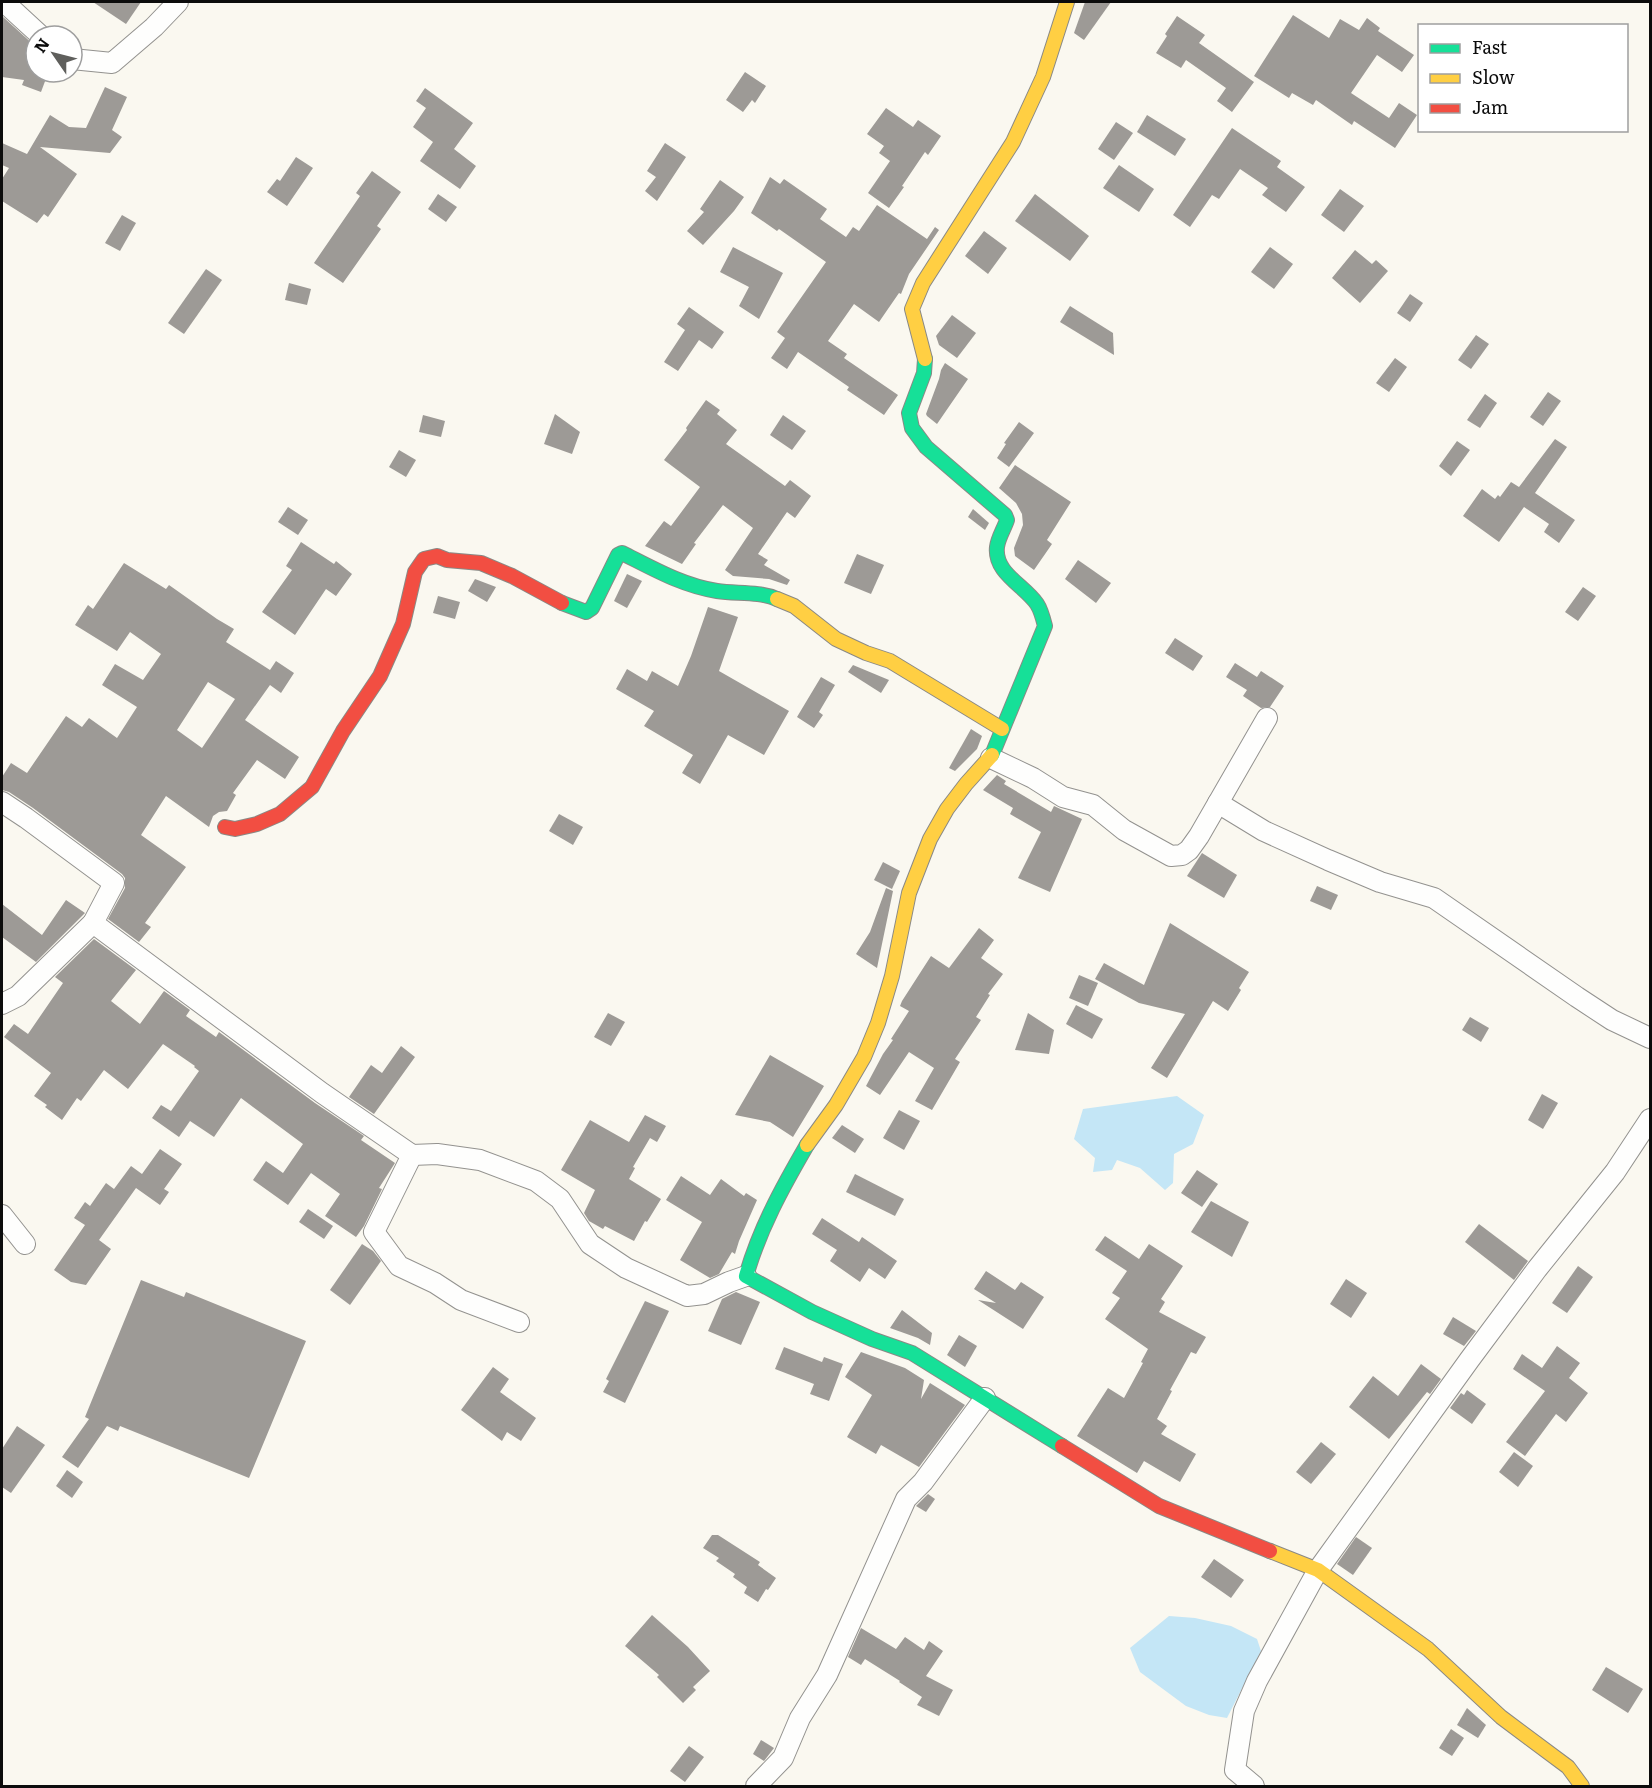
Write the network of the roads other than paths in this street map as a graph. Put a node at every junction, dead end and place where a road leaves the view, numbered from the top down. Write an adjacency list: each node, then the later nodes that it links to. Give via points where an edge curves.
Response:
1 (4, 2): 4 (street)
2 (178, 2): 5 (street, via 112,63)
3 (1067, 2): 7 (street, via 1043,77 1013,142 923,283 912,309 925,355 924,373 909,413 912,428 926,447 1005,515 998,558 1004,571 1042,611 1045,626)
4 (28, 24)
5 (84, 60)
6 (1267, 718): 10 (street)
7 (1002, 729): 8 (street); 11 (street, via 890,661 836,639 794,606 767,595 715,591 674,579 622,553 592,608 586,612 481,563 447,561 437,556 424,559 415,572 403,624 380,676 312,787 280,814 257,824)
8 (991, 758): 10 (street, via 1063,797 1093,805 1124,830 1171,856 1189,850); 19 (street, via 947,809 930,840 909,892 892,976 864,1057 777,1196)
9 (2, 802): 12 (street, via 114,883)
10 (1218, 803): 14 (street, via 1264,831 1339,864 1380,882 1434,898 1612,1020)
11 (225, 827)
12 (93, 923): 13 (street, via 18,996); 16 (street)
13 (2, 1005)
14 (1650, 1038)
15 (1650, 1119): 22 (street, via 1615,1172 1537,1269)
16 (412, 1155): 19 (street, via 480,1160 536,1181 560,1199 590,1244 626,1268 687,1296 704,1294); 20 (street, via 374,1232 399,1266 461,1300)
17 (2, 1215): 18 (street)
18 (25, 1244)
19 (746, 1276): 21 (street, via 812,1312 912,1353)
20 (519, 1322)
21 (985, 1398): 22 (street, via 1159,1506); 23 (street, via 924,1482 906,1498 827,1676 800,1718 783,1758)
22 (1318, 1570): 24 (street, via 1244,1711 1235,1770); 25 (street, via 1428,1649 1501,1717 1568,1767)
23 (756, 1786)
24 (1254, 1786)
25 (1582, 1786)

